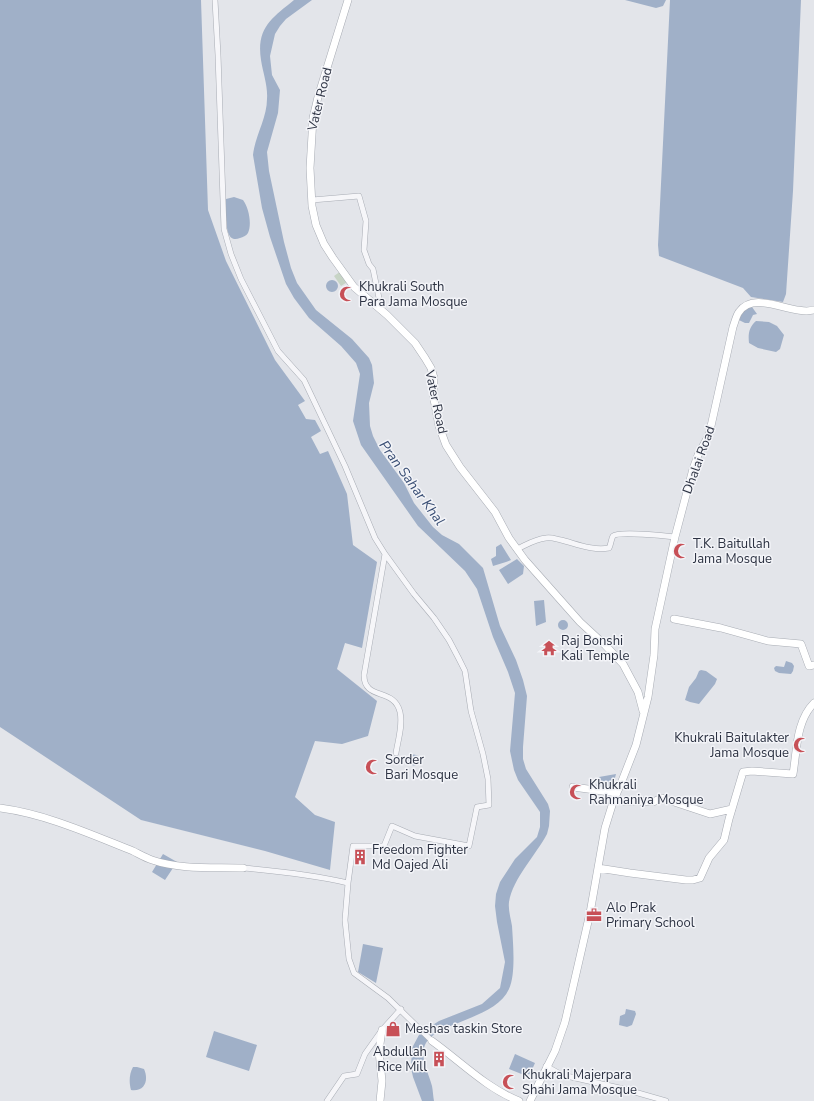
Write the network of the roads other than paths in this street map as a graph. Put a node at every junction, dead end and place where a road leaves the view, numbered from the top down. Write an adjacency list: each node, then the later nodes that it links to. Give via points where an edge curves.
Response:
1 (215, 0): 8 (street, via 224,229 241,279 278,351 304,380 345,466 375,538)
2 (348, 0): 3 (street, Vater Road, via 313,118 310,168)
3 (312, 200): 4 (street, Vater Road, via 316,226 324,244 354,287); 4 (street, via 359,196 366,221 364,250 373,269)
4 (379, 308): 7 (street, Vater Road, via 415,343 425,358 434,378 433,394 439,426 446,445 495,512 502,528)
5 (814, 310): 6 (street, Dhalai Road, via 804,311 752,302 744,306 739,313 733,327 709,434 693,469)
6 (675, 537): 7 (street, via 616,535 613,536 609,548 601,549 548,538 536,540); 12 (street, Dhalai Road, via 655,629 648,697)
7 (517, 549): 12 (street, Vater Road, via 580,622 623,664 638,692)
8 (385, 554): 13 (street, via 364,683 366,687 395,701 400,712); 20 (street, via 445,634 465,671 470,711 488,779 489,804 477,807 470,846 415,836 392,826 384,846 353,846)
9 (674, 619): 10 (street, via 768,641 801,644 809,666)
10 (814, 666)
11 (814, 703): 17 (street, via 808,709 800,727 793,774 743,772)
12 (643, 711): 15 (street, Dhalai Road, via 636,745)
13 (396, 752)
14 (573, 787): 15 (street)
15 (616, 796): 17 (street, via 625,802 653,802 662,798 710,814); 19 (street, Dhalai Road, via 605,828)
16 (0, 808): 18 (street, via 36,815 165,864)
17 (732, 809): 19 (street, via 724,840 709,858 700,878 670,878)
18 (243, 868): 20 (street, via 329,878)
19 (598, 868): 24 (street, Dhalai Road, via 565,1022)
20 (348, 883): 21 (street, via 345,920 348,959 354,973)
21 (401, 1009): 22 (street); 23 (street)
22 (382, 1030): 25 (street, via 365,1054 357,1074 344,1076); 26 (street, via 379,1051 382,1081)
23 (432, 1041): 27 (street, via 478,1077)
24 (547, 1067): 28 (street, Dhalai Road); 29 (street, via 562,1075)
25 (327, 1101)
26 (380, 1101)
27 (519, 1101)
28 (530, 1101)
29 (666, 1101)

